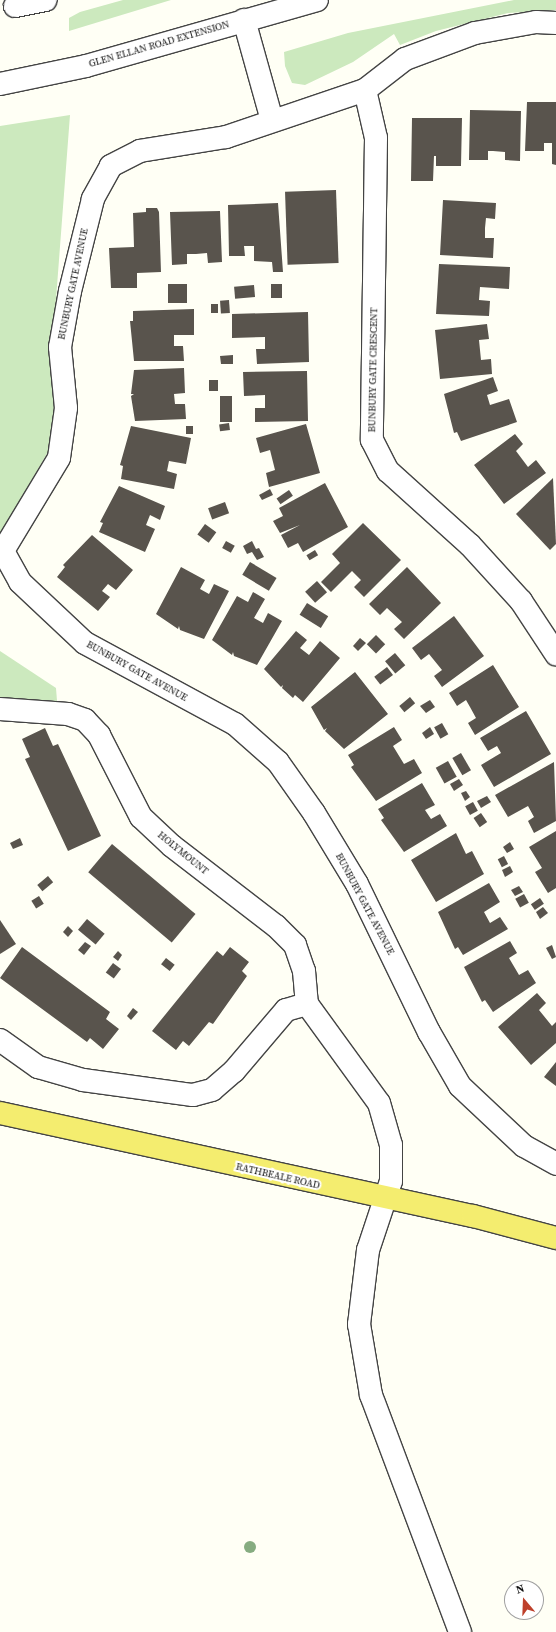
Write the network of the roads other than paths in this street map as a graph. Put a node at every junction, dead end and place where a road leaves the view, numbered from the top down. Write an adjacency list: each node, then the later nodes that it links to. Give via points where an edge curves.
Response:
1 (45, 0): 3 (street)
2 (317, 0): 4 (street, GLEN ELLAN ROAD EXTENSION)
3 (15, 6)
4 (244, 20): 6 (street, GLEN ELLAN ROAD EXTENSION, via 86,66); 8 (street)
5 (556, 23): 7 (street, BUNBURY GATE AVENUE, via 536,22 475,33 405,59)
6 (0, 84)
7 (364, 90): 8 (street, BUNBURY GATE AVENUE); 9 (street, BUNBURY GATE CRESCENT, via 376,138 372,440 388,471 470,545 511,590)
8 (272, 120): 14 (street, BUNBURY GATE AVENUE, via 226,137 140,151 111,166 92,199 70,291 60,347 66,408 58,458 3,551 20,582 85,643 235,724 278,762 357,884 429,1032 460,1086 524,1146)
9 (556, 654)
10 (0, 709): 11 (street, HOLYMOUNT, via 68,714 85,720 99,735 142,817 172,846 271,921 295,945 304,971)
11 (307, 1004): 12 (street, via 286,1010 234,1071 212,1090 193,1095 83,1080 38,1067); 15 (street, via 378,1103 387,1122 391,1145)
12 (0, 1040)
13 (0, 1113): 15 (main road, RATHBEALE ROAD)
14 (556, 1164)
15 (387, 1198): 16 (main road, RATHBEALE ROAD); 17 (street, via 368,1250 359,1324 371,1395)
16 (556, 1238)
17 (460, 1632)

